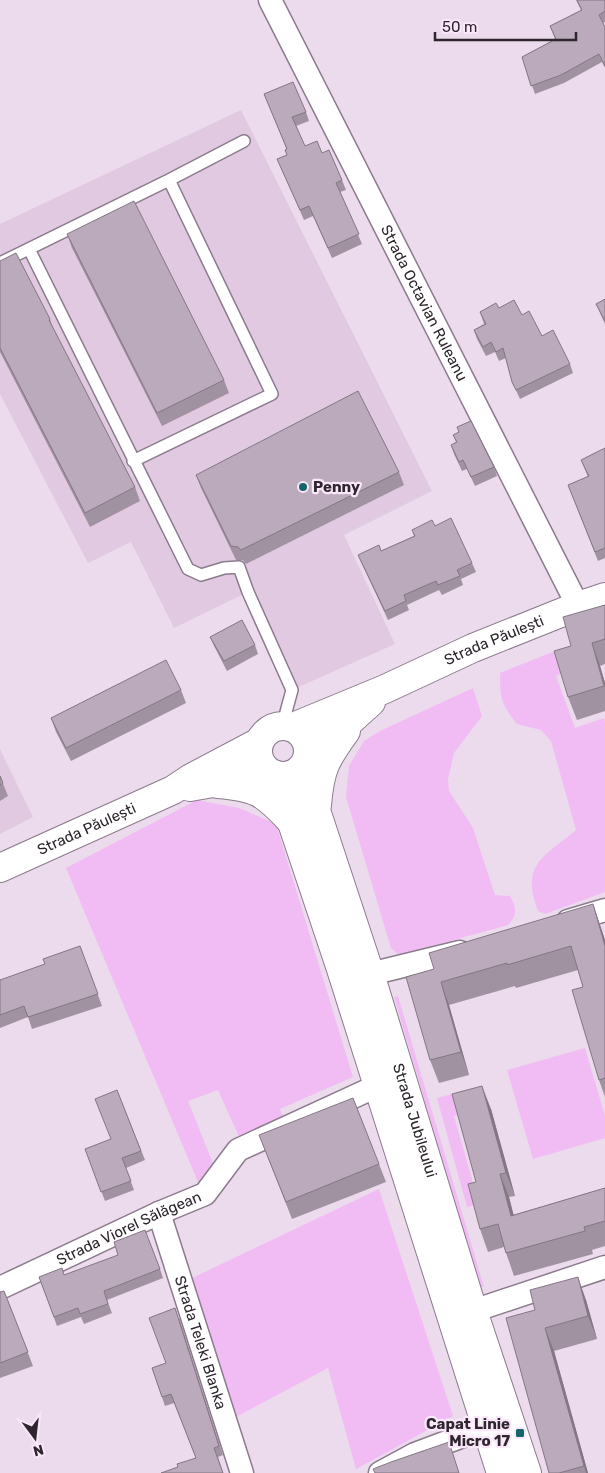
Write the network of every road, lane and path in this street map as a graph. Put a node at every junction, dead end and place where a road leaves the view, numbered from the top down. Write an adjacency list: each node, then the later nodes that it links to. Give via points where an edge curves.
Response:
1 (270, 0): 8 (street, Strada Octavian Ruleanu)
2 (244, 141): 3 (lane)
3 (169, 180): 4 (lane); 6 (lane, via 272,394)
4 (29, 249): 5 (lane); 6 (lane)
5 (0, 263)
6 (133, 460): 11 (lane, via 188,570 201,575 239,567 292,690 286,712)
7 (605, 597): 8 (street, Strada Păulești)
8 (578, 606): 9 (street, Strada Păulești, via 473,648)
9 (385, 689): 10 (street, Strada Păulești); 11 (street, Strada Păulești)
10 (356, 715): 13 (street, Strada Păulești); 17 (street, via 322,769)
11 (289, 726): 12 (street, via 271,729); 13 (street, via 303,735 307,742)
12 (259, 742): 14 (street, via 259,757 263,766); 16 (street, Strada Păulești)
13 (305, 763): 14 (street, via 294,774); 17 (street, Strada Jubileului)
14 (273, 774): 15 (street, Strada Păulești); 18 (street, Strada Jubileului)
15 (211, 784): 16 (street, Strada Păulești); 18 (street, via 256,790 269,798)
16 (173, 790): 19 (street, Strada Păulești)
17 (317, 809): 24 (street, Strada Jubileului)
18 (292, 822): 23 (street, Strada Jubileului)
19 (0, 868)
20 (605, 910): 21 (street)
21 (548, 926)
22 (482, 946): 24 (street)
23 (340, 966): 24 (street); 25 (street, Strada Jubileului)
24 (370, 974): 29 (street, Strada Jubileului)
25 (377, 1086): 26 (street, Strada Viorel Sălăgean, via 238,1150 205,1194); 29 (street, Strada Jubileului)
26 (159, 1213): 28 (street, Strada Viorel Sălăgean); 31 (street, Strada Teleki Blanka)
27 (605, 1267): 29 (street)
28 (0, 1288)
29 (461, 1311): 30 (street, Strada Jubileului); 34 (street, Strada Jubileului)
30 (487, 1427): 32 (street, via 415,1454); 33 (street, Strada Jubileului)
31 (242, 1473)
32 (380, 1473)
33 (501, 1473)
34 (527, 1473)

